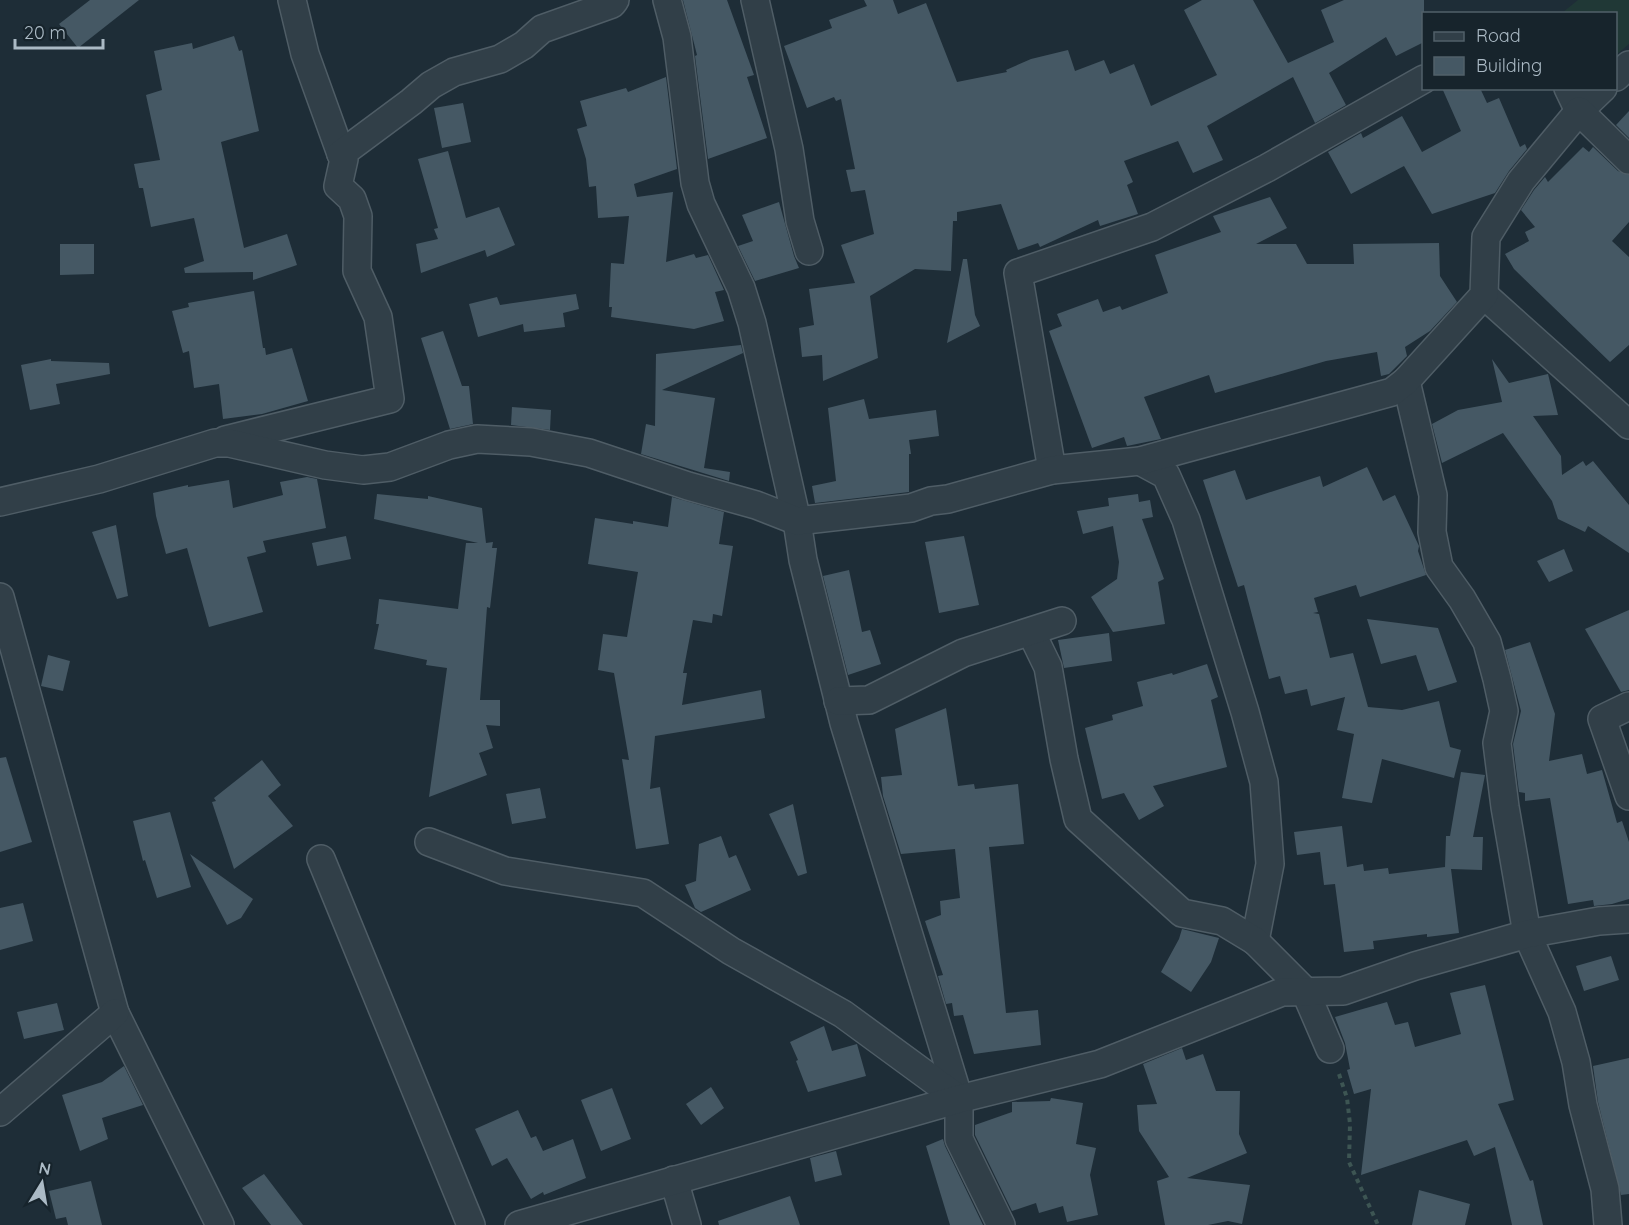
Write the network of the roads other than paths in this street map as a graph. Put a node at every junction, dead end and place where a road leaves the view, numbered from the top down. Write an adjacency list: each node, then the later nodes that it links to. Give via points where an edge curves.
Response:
1 (292, 0): 10 (street, via 305,54)
2 (615, 0): 10 (street, via 542,29 500,58 454,72 431,84)
3 (667, 0): 20 (street, via 677,37 695,183 752,322)
4 (755, 0): 12 (street)
5 (1629, 65): 6 (street)
6 (1617, 76)
7 (1422, 80): 18 (street, via 1267,168 1152,227 1018,273)
8 (1598, 90): 9 (street)
9 (1573, 100): 11 (street); 13 (street, via 1486,237)
10 (341, 154): 16 (street, via 344,159 338,186 351,199 358,216 357,271 378,316 390,399)
11 (1629, 160)
12 (809, 251)
13 (1484, 295): 14 (street); 15 (street)
14 (1406, 381): 17 (street, via 1392,392 1354,404); 30 (street, via 1433,495 1432,532 1439,567 1487,642 1497,679 1504,711 1497,743)
15 (1629, 425)
16 (198, 447): 19 (street, via 99,479); 20 (street, via 229,444 363,470 390,467 477,439 531,442 589,453)
17 (1140, 461): 18 (street); 31 (street, via 1166,475 1186,520 1264,782 1270,864)
18 (1052, 471): 20 (street, via 911,508)
19 (0, 502)
20 (797, 521): 24 (street)
21 (0, 597): 33 (street)
22 (1062, 621): 23 (street)
23 (1031, 632): 24 (street, via 963,653 869,700); 31 (street, via 1048,667 1078,819 1182,913 1222,921)
24 (838, 701): 35 (street)
25 (1629, 706): 26 (street, via 1602,719)
26 (1629, 796)
27 (429, 842): 35 (street, via 505,871 643,893 731,951 843,1014)
28 (321, 859): 39 (street)
29 (1629, 919): 30 (street)
30 (1527, 934): 32 (street, via 1415,966 1343,992); 43 (street, via 1562,1012 1605,1189)
31 (1256, 941): 32 (street)
32 (1305, 991): 34 (street); 35 (street, via 1282,992 1100,1064)
33 (115, 1013): 36 (street); 38 (street)
34 (1330, 1049)
35 (959, 1099): 37 (street); 42 (street, via 958,1139)
36 (0, 1112)
37 (674, 1180): 40 (street); 41 (street)
38 (220, 1225)
39 (471, 1225)
40 (519, 1225)
41 (687, 1225)
42 (1001, 1225)
43 (1608, 1225)

